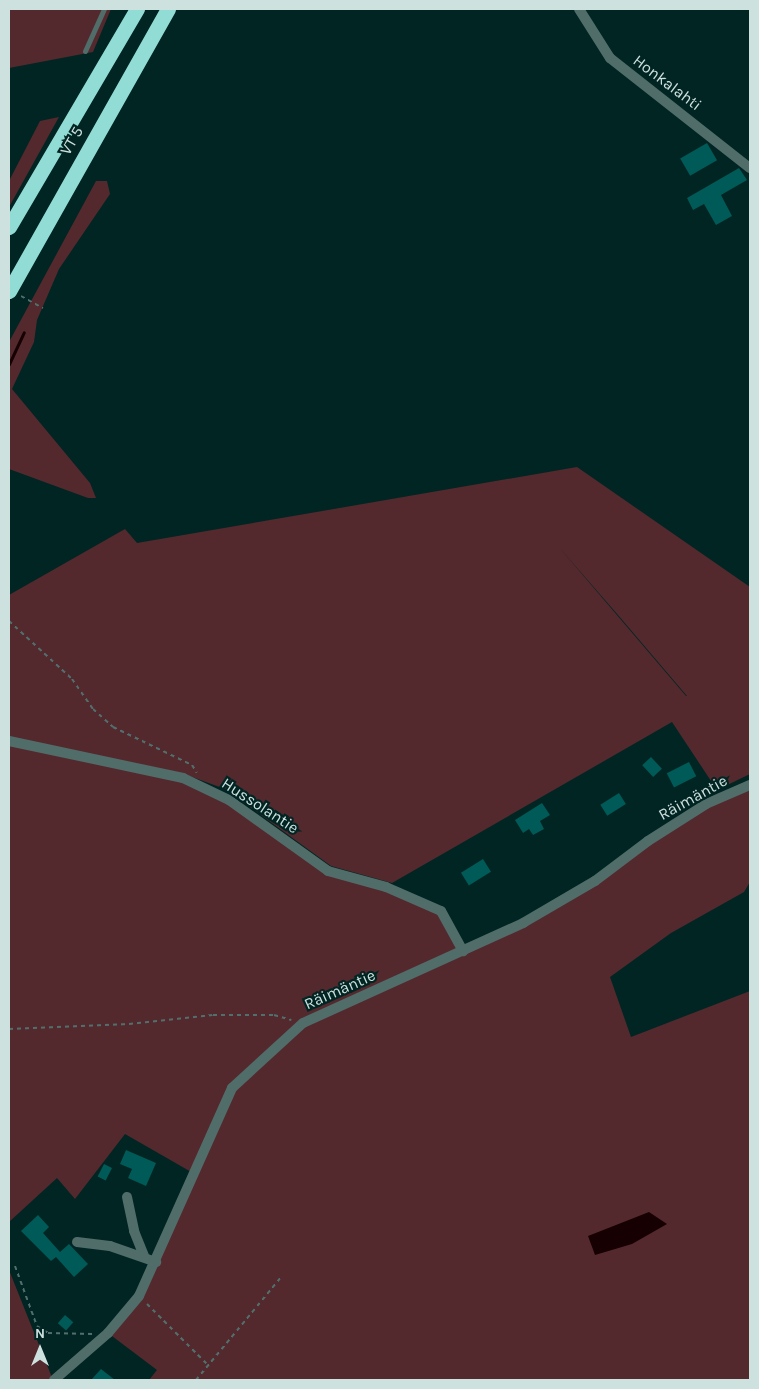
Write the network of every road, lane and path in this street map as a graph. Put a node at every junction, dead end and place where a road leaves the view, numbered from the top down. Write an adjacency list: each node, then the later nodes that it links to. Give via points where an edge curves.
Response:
1 (104, 9): 5 (lane)
2 (137, 9): 7 (highway, VT 5)
3 (168, 9): 8 (highway, VT 5)
4 (579, 9): 6 (street, Honkalahti, via 610,58)
5 (85, 50)
6 (750, 168)
7 (9, 228)
8 (14, 293): 9 (path)
9 (43, 308)
10 (9, 621): 13 (path, via 72,679 93,709 113,727 192,765)
11 (9, 741): 13 (street, Hussolantie, via 182,778)
12 (750, 785): 14 (street, Räimäntie, via 706,804 648,841 595,881)
13 (205, 788): 14 (street, Hussolantie, via 229,800 328,870 386,887 441,911)
14 (463, 951): 15 (street, Räimäntie)
15 (298, 1028): 16 (path, via 291,1020 253,1014); 20 (street, Räimäntie, via 232,1088)
16 (9, 1029)
17 (127, 1197): 19 (street, via 134,1231)
18 (78, 1242): 19 (street)
19 (144, 1256): 20 (street)
20 (156, 1262): 23 (street, Räimäntie)
21 (15, 1266): 24 (path, via 37,1326 48,1333 92,1333)
22 (282, 1276): 25 (path)
23 (139, 1296): 24 (street, Räimäntie); 25 (path)
24 (100, 1341): 26 (street, Räimäntie)
25 (209, 1366): 27 (path)
26 (54, 1380)
27 (196, 1380)

